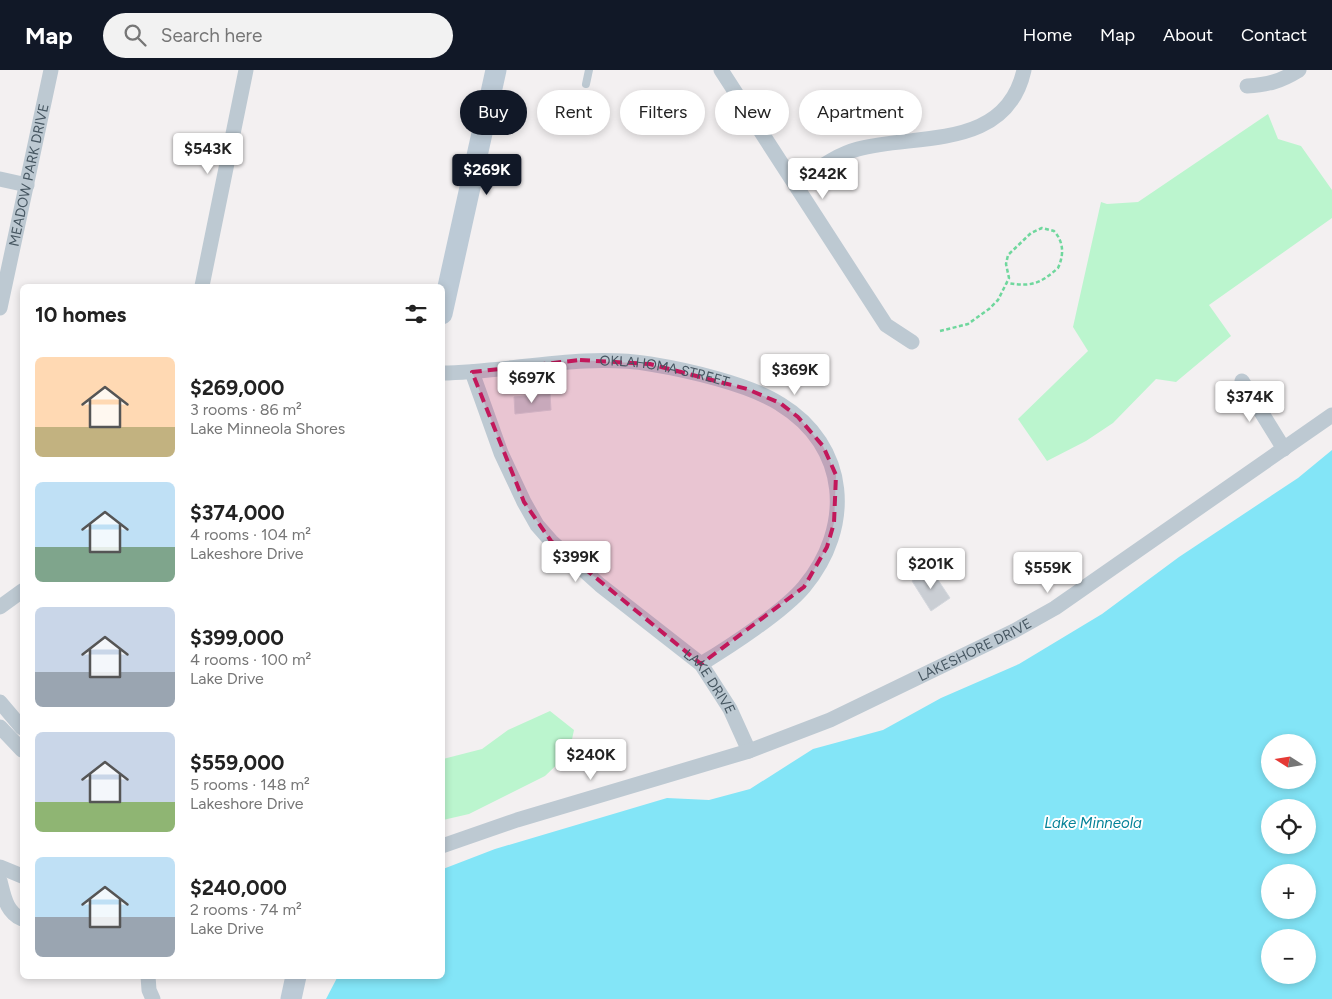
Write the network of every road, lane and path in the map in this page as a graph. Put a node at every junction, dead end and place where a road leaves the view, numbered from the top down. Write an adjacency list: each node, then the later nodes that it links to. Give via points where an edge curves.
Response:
1 (51, 70): 12 (street, MEADOW PARK DRIVE)
2 (246, 70): 14 (street)
3 (496, 70): 15 (main road)
4 (589, 70): 8 (lane)
5 (721, 70): 11 (street)
6 (1024, 70): 11 (street, via 1004,108 977,128 951,136 860,148 838,156)
7 (1299, 70): 9 (street, via 1275,83)
8 (586, 84)
9 (1247, 86)
10 (0, 179): 12 (street)
11 (795, 184): 18 (street, via 886,325)
12 (27, 185): 16 (street, MEADOW PARK DRIVE)
13 (1007, 283): 13 (path, via 1032,285 1058,268 1063,253 1054,230 1042,228 1031,233 1008,255 1005,260); 17 (path, via 998,300 979,318)
14 (202, 284)
15 (445, 300)
16 (0, 308)
17 (940, 331)
18 (912, 342)
19 (472, 372): 20 (street, OKLAHOMA STREET); 26 (street, LAKE DRIVE, via 501,453 537,525 600,585); 26 (street, OKLAHOMA STREET, via 580,360 650,364 709,377 780,403 823,446 836,475 838,504 827,547 816,570 790,601)
20 (445, 373)
21 (1242, 381): 23 (street)
22 (1332, 415): 23 (street, LAKESHORE DRIVE)
23 (1284, 449): 31 (street, LAKESHORE DRIVE, via 1055,608 876,700)
24 (20, 592): 25 (street)
25 (0, 607)
26 (701, 664): 31 (street, LAKE DRIVE, via 730,709)
27 (0, 702): 28 (street)
28 (20, 726)
29 (0, 727): 30 (street)
30 (20, 743)
31 (749, 751): 32 (street, via 517,820)
32 (445, 845)
33 (0, 867): 34 (street)
34 (20, 875)
35 (0, 881): 36 (street, via 8,906)
36 (20, 917)
37 (148, 979): 39 (street)
38 (295, 979): 40 (main road)
39 (153, 999)
40 (290, 999)

